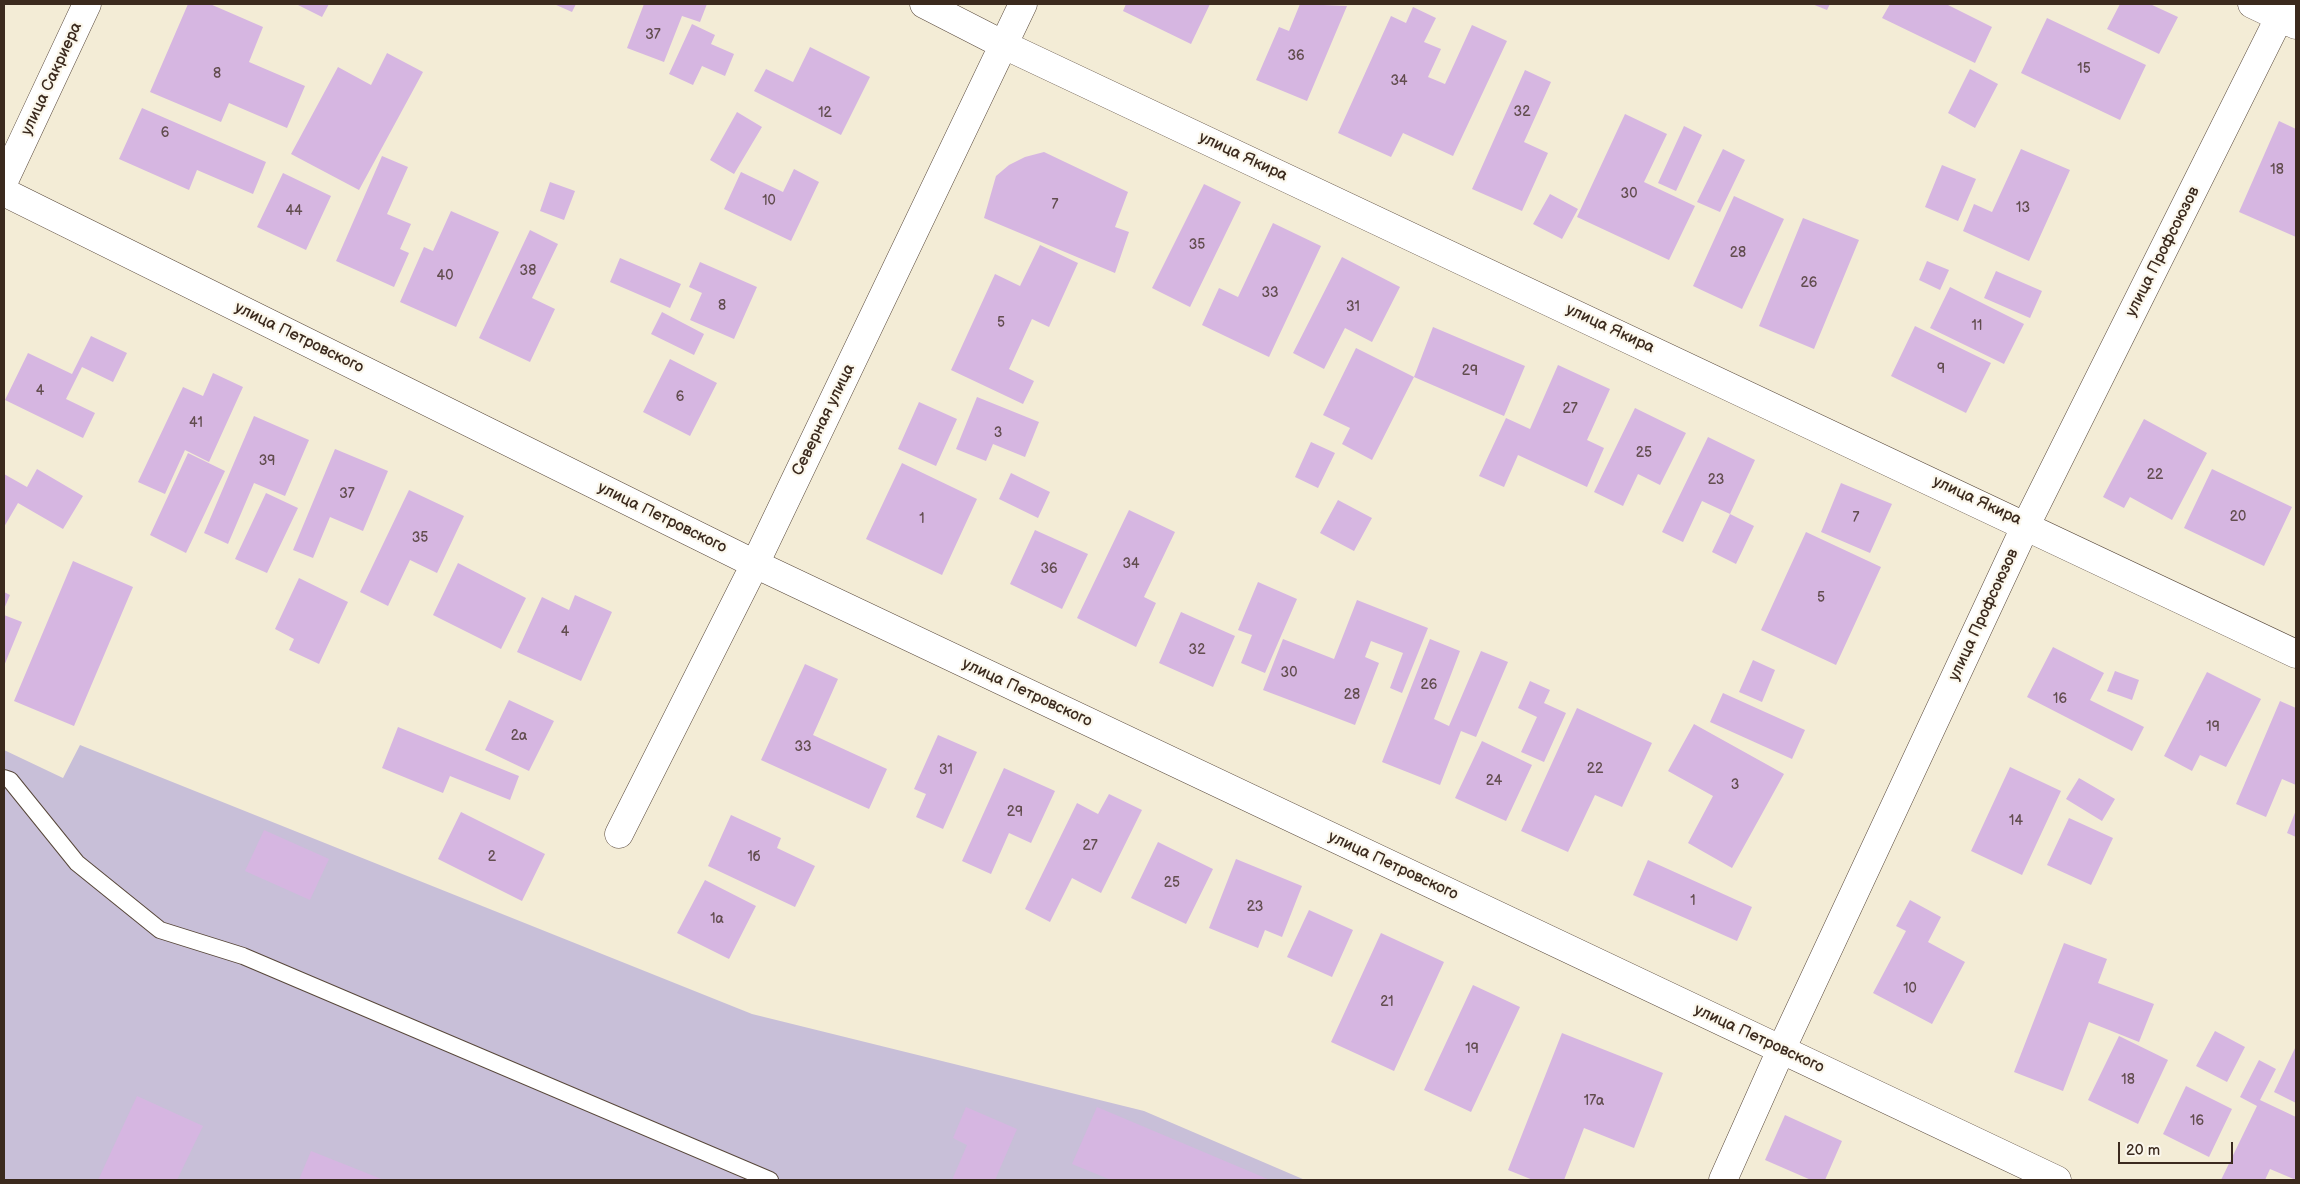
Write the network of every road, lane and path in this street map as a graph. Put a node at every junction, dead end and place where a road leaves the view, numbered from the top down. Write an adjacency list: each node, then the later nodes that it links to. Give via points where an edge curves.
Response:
1 (86, 4): 7 (street, улица Сакриера)
2 (924, 4): 6 (street, улица Якира)
3 (1023, 4): 6 (street, Северная улица)
4 (2252, 4): 5 (street)
5 (2288, 15): 9 (street, улица Профсоюзов)
6 (1004, 45): 9 (street, улица Якира); 10 (street, Северная улица)
7 (4, 181)
8 (4, 192): 10 (street, улица Петровского)
9 (2026, 525): 11 (street, улица Якира); 14 (street, улица Профсоюзов)
10 (755, 564): 13 (street, Северная улица); 14 (street, улица Петровского)
11 (2296, 654)
12 (4, 778): 15 (lane, via 10,780 77,863 160,930 243,956)
13 (619, 834)
14 (1781, 1050): 16 (street, улица Профсоюзов); 17 (street, улица Петровского)
15 (770, 1180)
16 (1723, 1180)
17 (2057, 1180)

